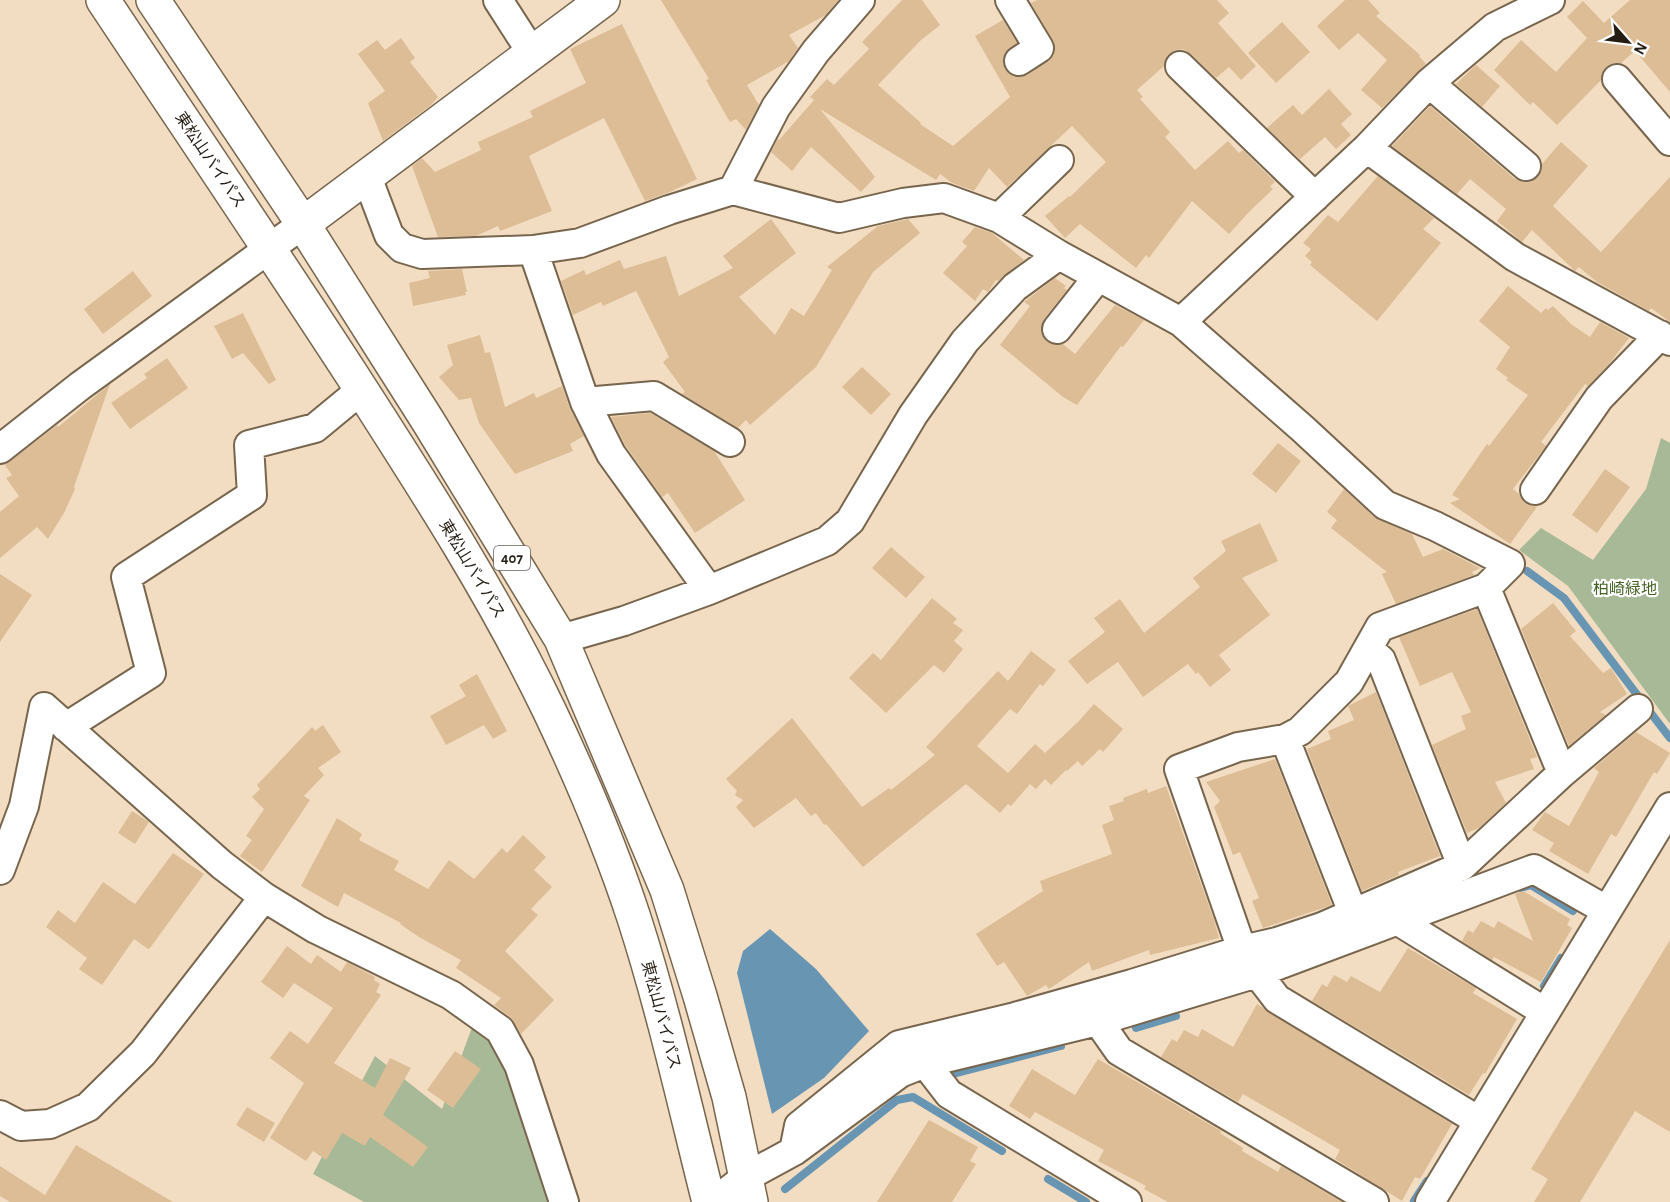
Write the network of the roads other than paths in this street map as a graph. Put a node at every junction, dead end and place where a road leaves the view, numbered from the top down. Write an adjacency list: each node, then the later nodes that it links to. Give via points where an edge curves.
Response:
1 (103, 0): 22 (main road, 東松山バイパス / 407)
2 (153, 0): 21 (main road, 407)
3 (498, 0): 8 (street)
4 (603, 0): 8 (main road)
5 (860, 0): 18 (street, via 816,51 776,107)
6 (1010, 0): 9 (street, via 1039,48)
7 (1550, 0): 12 (street, via 1496,27)
8 (532, 53): 17 (main road)
9 (1019, 61)
10 (1180, 66): 19 (street)
11 (1617, 79): 13 (street)
12 (1429, 82): 14 (street); 16 (street)
13 (1670, 141)
14 (1367, 148): 19 (street); 28 (street, via 1515,257)
15 (1059, 160): 20 (street)
16 (1526, 166)
17 (367, 177): 21 (main road); 23 (street, via 389,235 402,248 422,254)
18 (733, 190): 20 (street, via 839,218 944,198); 23 (street, via 580,243)
19 (1315, 197): 26 (street)
20 (999, 218): 24 (street)
21 (303, 224): 22 (street); 36 (main road, 407)
22 (269, 248): 29 (main road, 東松山バイパス / 407); 32 (street)
23 (532, 250): 30 (street)
24 (1059, 255): 25 (street); 35 (street, via 1015,287 965,341 913,415 850,520 827,541)
25 (1098, 276): 26 (street); 27 (street)
26 (1181, 322): 34 (street, via 1385,505 1510,564)
27 (1057, 329)
28 (1665, 338): 33 (street, via 1599,399)
29 (361, 390): 39 (street, via 315,429 249,445 252,495 126,577 151,673); 60 (main road, 東松山バイパス / 407, via 485,588 550,712 580,781 634,918)
30 (585, 402): 31 (street, via 654,396); 35 (street, via 611,454)
31 (730, 442)
32 (0, 449)
33 (1535, 490)
34 (1486, 588): 37 (street, via 1380,627); 41 (street)
35 (709, 590): 36 (street)
36 (561, 639): 58 (main road, 407, via 667,890 729,1097)
37 (1368, 649): 40 (street, via 1349,682 1300,731); 44 (street, via 1381,660)
38 (1638, 709): 41 (street)
39 (66, 727): 46 (street, via 44,707 24,806); 47 (street, via 222,865)
40 (1285, 739): 49 (street); 51 (street, via 1238,747 1179,769)
41 (1562, 773): 43 (street)
42 (1670, 807): 48 (street)
43 (1488, 842): 44 (street); 45 (street)
44 (1462, 866): 49 (street)
45 (1534, 869): 48 (street); 50 (street)
46 (0, 870)
47 (264, 897): 55 (street, via 143,1053 88,1107 50,1124 21,1126); 59 (street, via 316,929 451,995 500,1030 519,1065)
48 (1606, 910): 52 (street)
49 (1353, 913): 51 (street, via 1276,942)
50 (1396, 920): 51 (street); 52 (street)
51 (1250, 962): 53 (street); 56 (street, via 1277,999); 57 (street, via 899,1045 799,1126)
52 (1545, 1012): 56 (street)
53 (1098, 1021): 54 (street); 63 (street, via 1119,1051)
54 (925, 1063): 57 (street, via 900,1073); 62 (street, via 949,1094)
55 (0, 1115)
56 (1479, 1121): 64 (street)
57 (794, 1151): 58 (street)
58 (748, 1189): 61 (street)
59 (564, 1202)
60 (709, 1202)
61 (714, 1202)
62 (1127, 1202)
63 (1374, 1202)
64 (1430, 1202)

